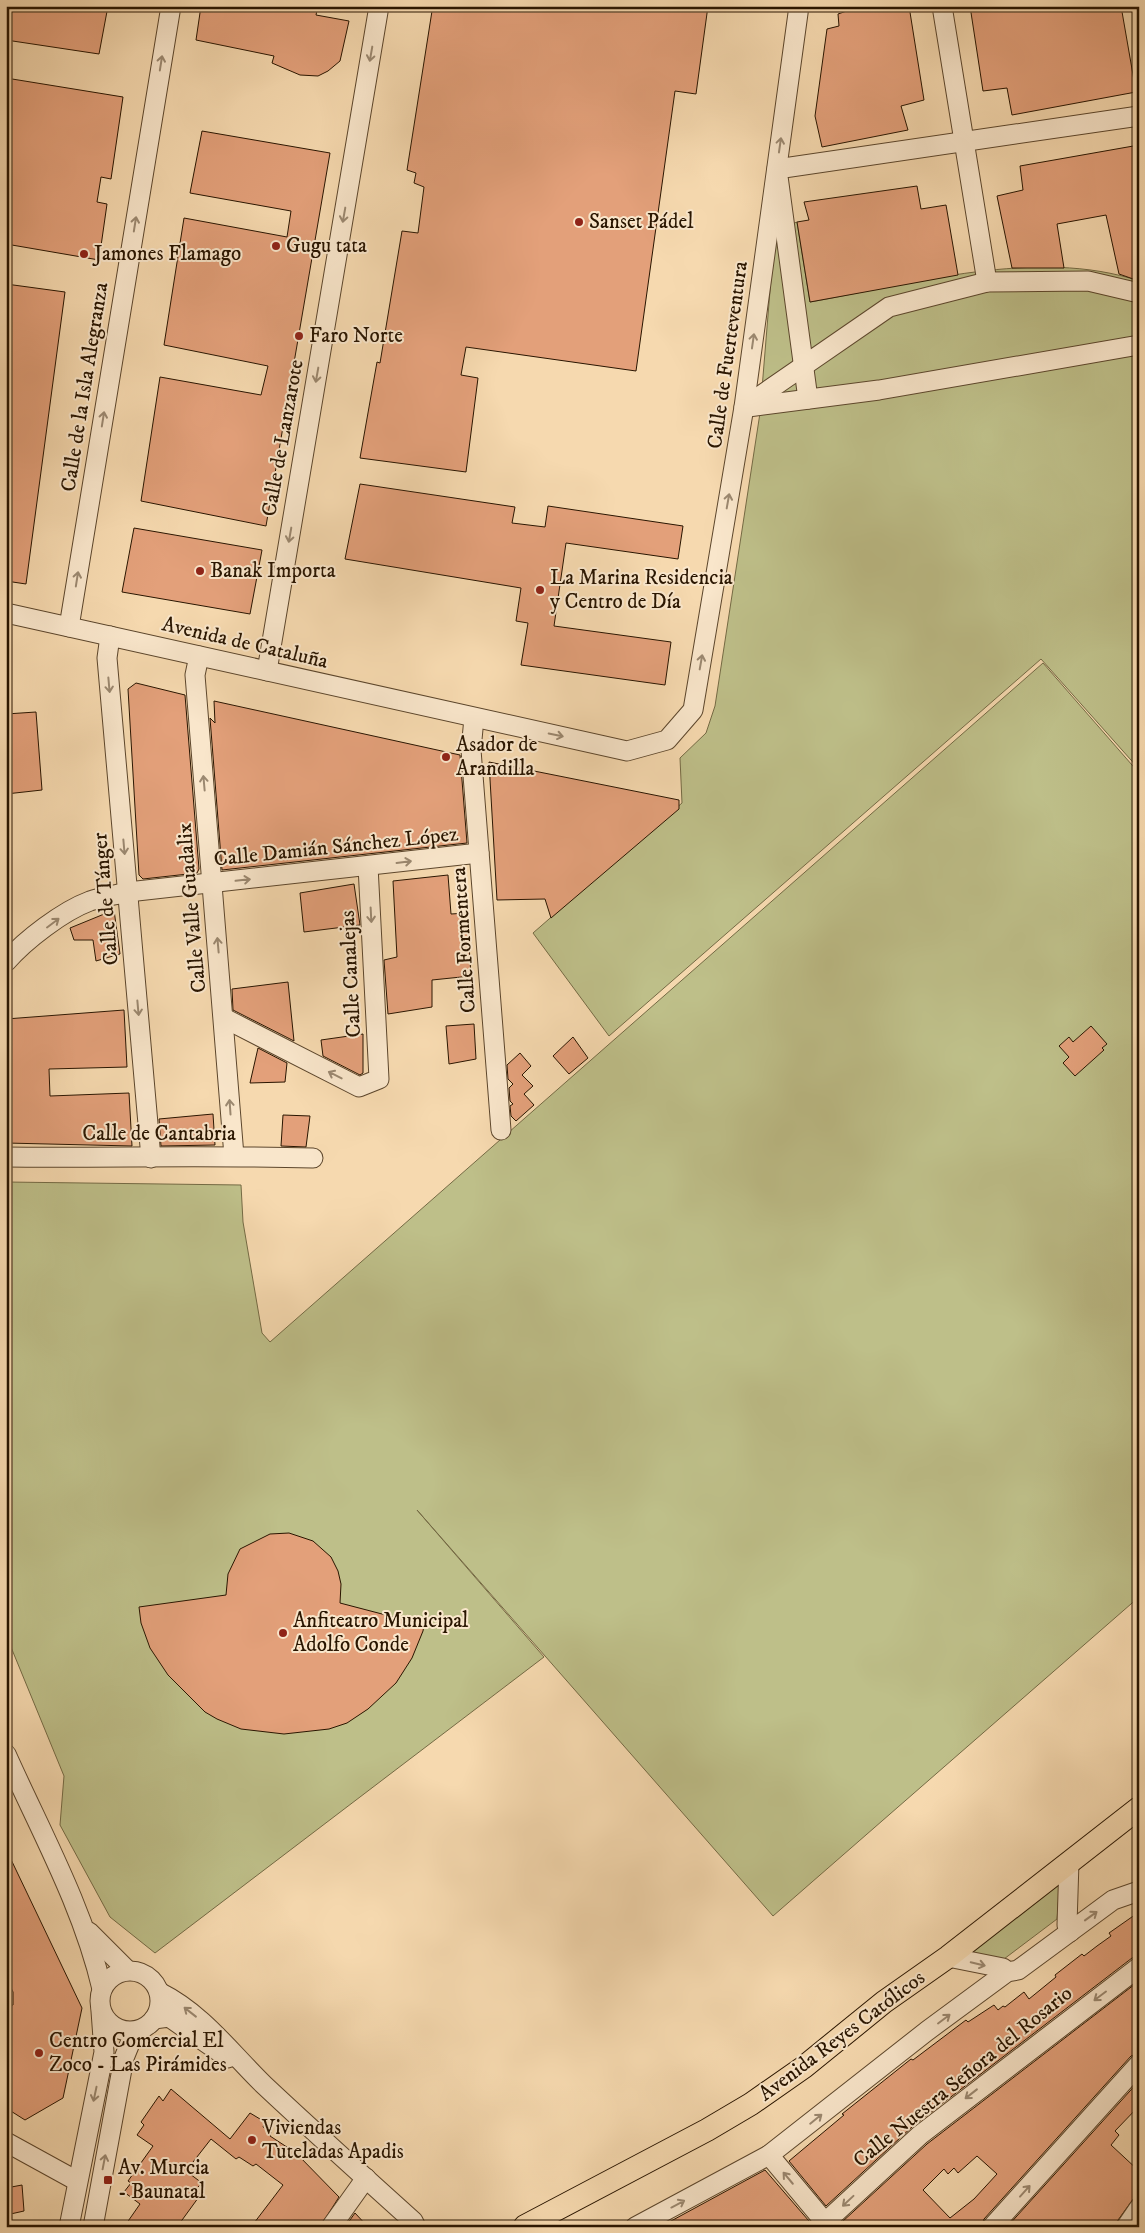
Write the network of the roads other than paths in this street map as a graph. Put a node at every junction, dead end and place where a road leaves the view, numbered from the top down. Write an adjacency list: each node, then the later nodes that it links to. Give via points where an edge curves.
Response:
1 (171, 6): 15 (street, Calle de la Isla Alegranza, one-way to 1)
2 (379, 6): 18 (street, Calle de Lanzarote, one-way to 18)
3 (799, 6): 7 (street, Calle de Fuerteventura, one-way to 3)
4 (942, 6): 6 (street)
5 (1139, 116): 6 (street)
6 (964, 141): 7 (street); 8 (street)
7 (777, 169): 11 (street); 13 (street, Calle de Fuerteventura, one-way to 7)
8 (986, 282): 9 (street, via 1088,281); 11 (street, via 889,307)
9 (1139, 293)
10 (1139, 345): 12 (street, via 879,390)
11 (804, 365): 12 (street); 13 (street)
12 (808, 399): 13 (street)
13 (744, 407): 19 (street, Calle de Fuerteventura, one-way to 13)
14 (6, 613): 15 (street, Avenida de Cataluña)
15 (69, 627): 16 (street, Avenida de Cataluña)
16 (110, 636): 17 (street, Avenida de Cataluña); 24 (street, Calle de Tánger, one-way to 24, via 106,658)
17 (198, 656): 18 (street, Avenida de Cataluña); 23 (street, Calle Valle Guadalix, one-way to 17, via 195,675)
18 (266, 671): 20 (street, Avenida de Cataluña)
19 (693, 710): 20 (street, Avenida de Cataluña, one-way to 19, via 627,751 666,740)
20 (474, 718): 21 (street, Calle Formentera, via 471,750)
21 (479, 853): 22 (street, Calle Damián Sánchez López, one-way to 21); 27 (street, Calle Formentera)
22 (368, 866): 23 (street, Calle Damián Sánchez López, one-way to 22); 26 (street, Calle Canalejas, one-way to 26, via 379,1080 359,1087)
23 (212, 883): 24 (street, Calle Damián Sánchez López); 26 (street, Calle Valle Guadalix, one-way to 23)
24 (128, 892): 25 (street, Calle Damián Sánchez López, one-way to 24, via 58,919 90,901); 30 (street, Calle de Tánger, one-way to 30)
25 (9, 956)
26 (224, 1018): 28 (street, Calle Valle Guadalix, one-way to 26)
27 (501, 1130)
28 (234, 1156): 30 (street, Calle de Cantabria); 31 (street, Calle de Cantabria)
29 (6, 1157): 30 (street, Calle de Cantabria)
30 (151, 1158)
31 (313, 1158)
32 (6, 1754): 36 (street)
33 (1139, 1808): 34 (main road, Avenida Reyes Católicos)
34 (1069, 1862): 37 (street); 38 (main road, Avenida Reyes Católicos)
35 (1139, 1891): 37 (street, one-way to 35, via 1113,1900)
36 (83, 1926): 40 (street); 42 (street)
37 (1070, 1932): 41 (street, via 1018,1970)
38 (948, 1957): 41 (street, one-way to 41, via 1003,1968); 56 (main road, Avenida Reyes Católicos, via 751,2104)
39 (1139, 1966): 55 (street, Calle Nuestra Señora del Rosario, one-way to 55, via 933,2124)
40 (127, 1970): 42 (street, via 109,1978); 43 (street, via 148,1976)
41 (1008, 1972): 50 (street, one-way to 41)
42 (102, 1989): 44 (street)
43 (159, 1992): 45 (street, via 160,2007); 48 (street, one-way to 43, via 202,2021)
44 (101, 2012): 46 (street, via 110,2024 122,2030); 52 (street, one-way to 52, via 104,2052)
45 (154, 2019): 46 (street); 48 (street, via 169,2017)
46 (135, 2031): 58 (street, one-way to 46, via 124,2058)
47 (1139, 2064): 61 (street, one-way to 47)
48 (262, 2083): 51 (street)
49 (6, 2142): 52 (street)
50 (769, 2155): 55 (street, one-way to 50); 60 (street, one-way to 50)
51 (366, 2178): 54 (street); 59 (street)
52 (77, 2181): 57 (street)
53 (1139, 2208): 62 (street)
54 (418, 2225)
55 (825, 2225)
56 (524, 2226)
57 (69, 2227)
58 (93, 2227)
59 (331, 2227)
60 (635, 2227)
61 (992, 2227)
62 (1126, 2227)

